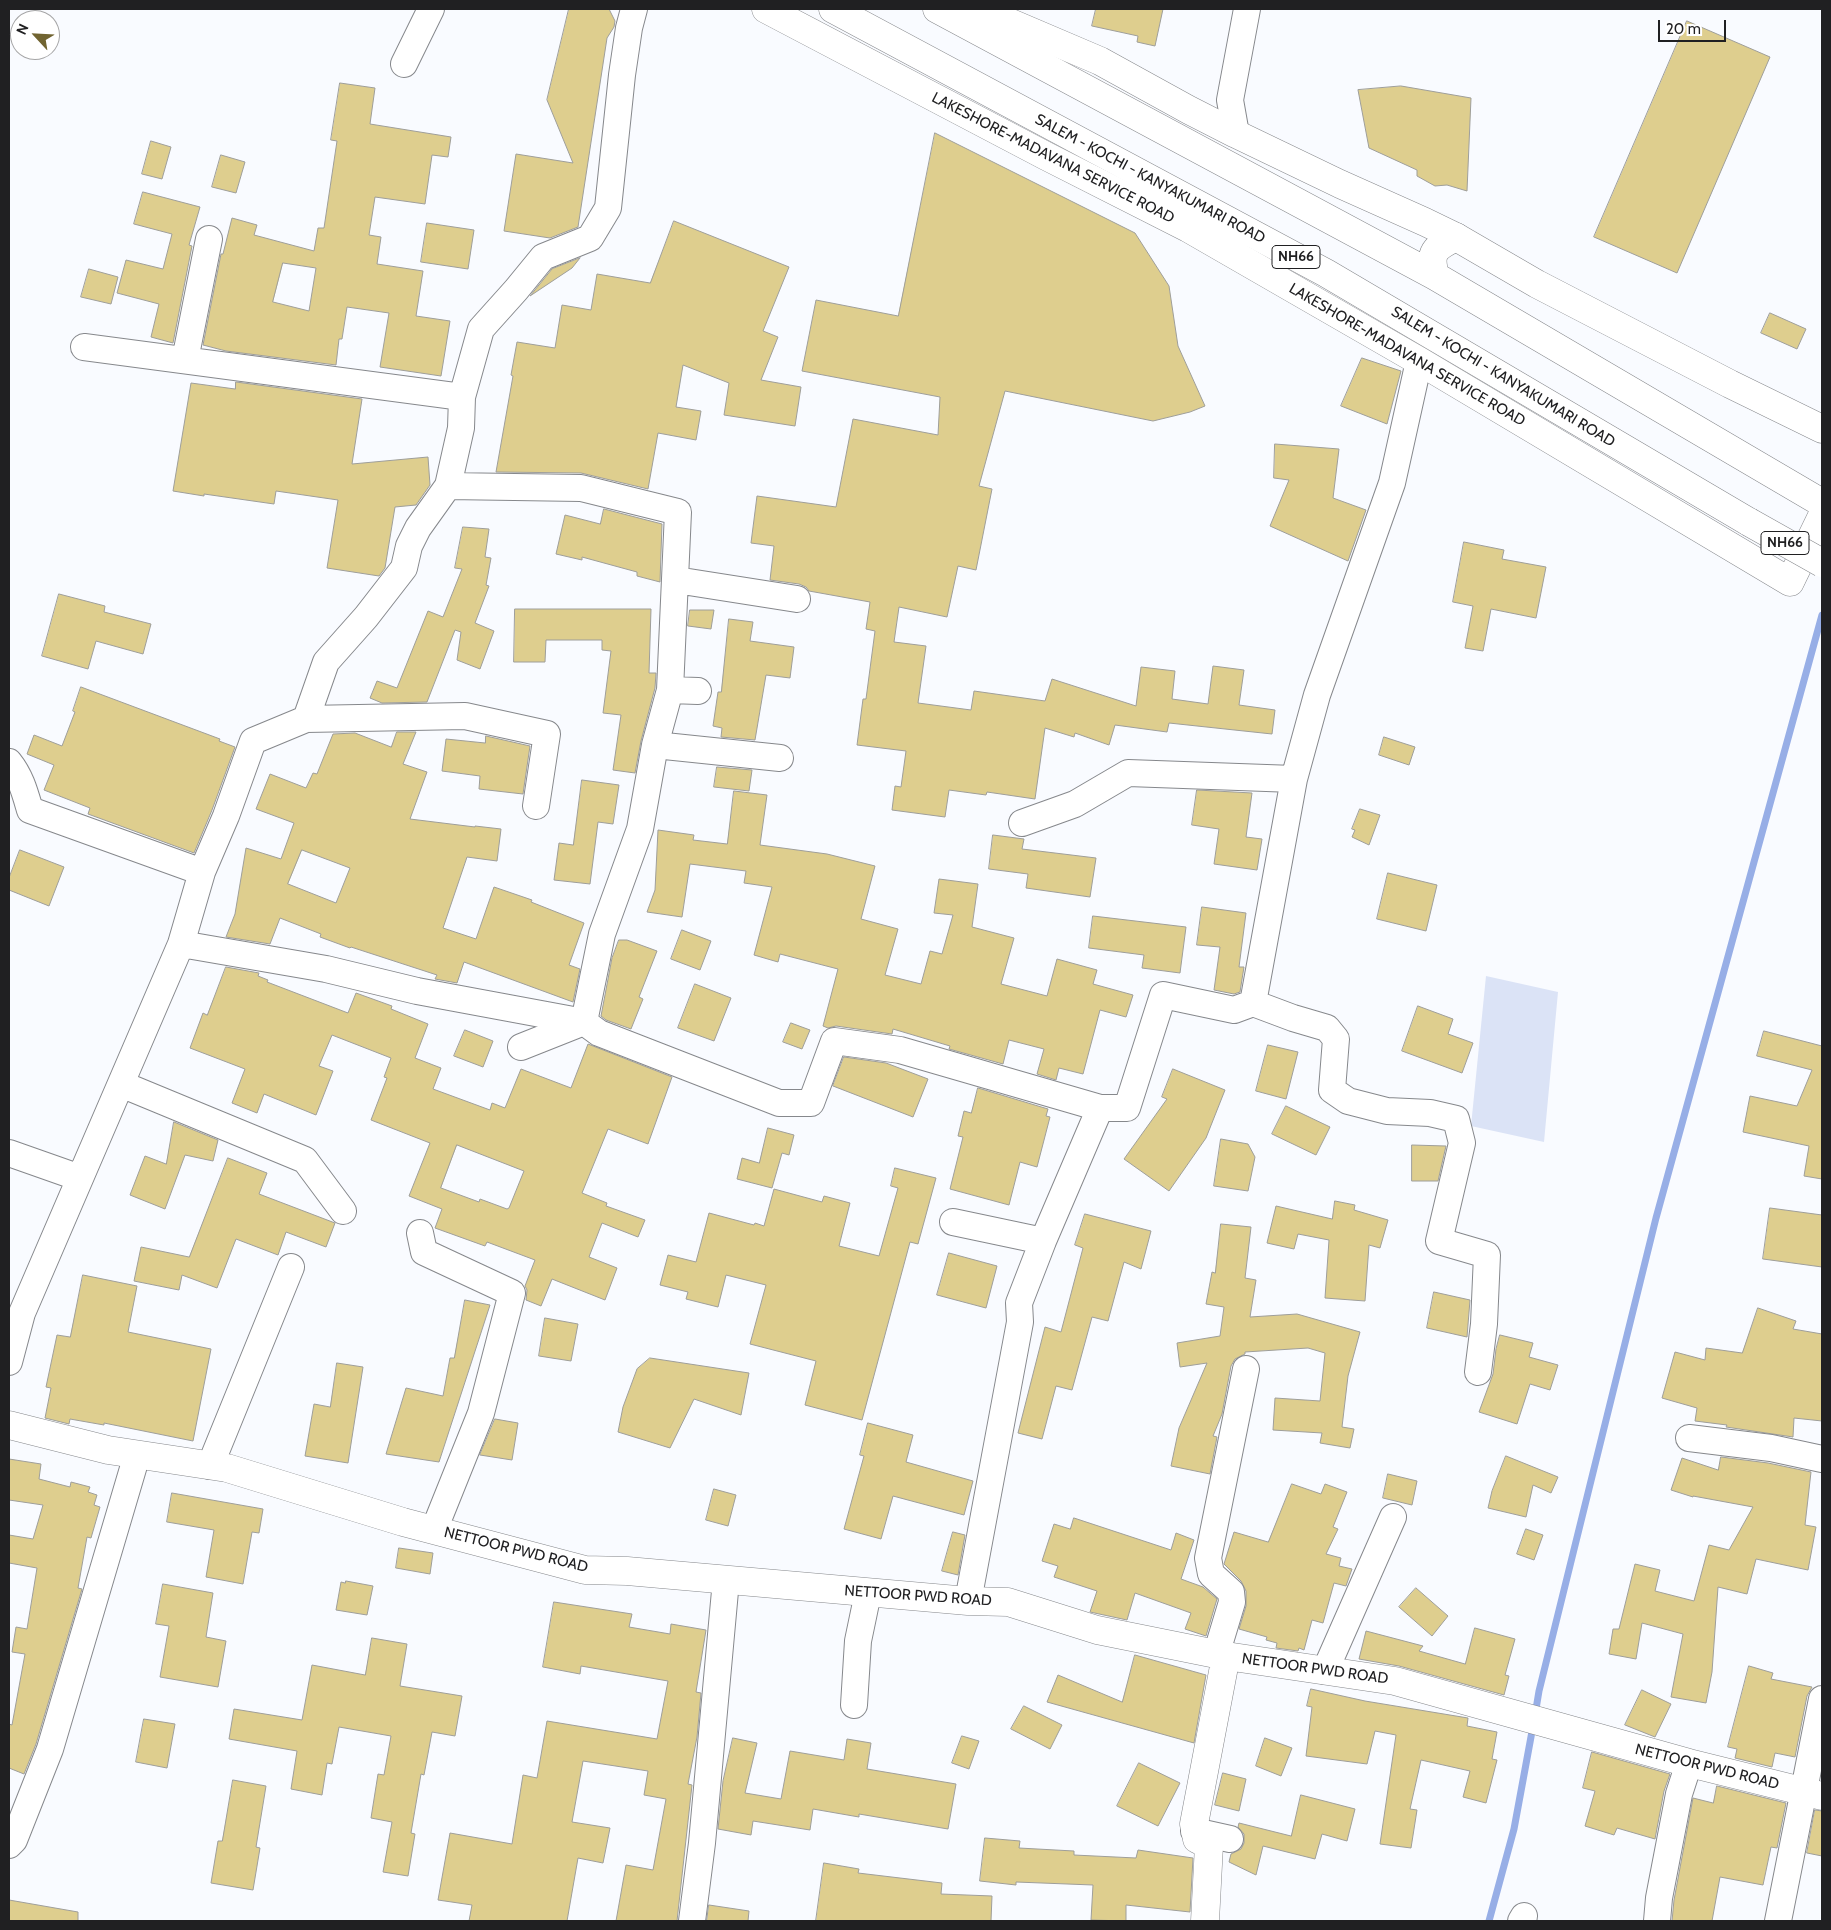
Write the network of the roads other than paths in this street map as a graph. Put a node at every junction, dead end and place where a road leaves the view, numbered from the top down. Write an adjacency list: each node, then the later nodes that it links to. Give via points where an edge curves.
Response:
1 (431, 9): 8 (street)
2 (634, 9): 18 (street, via 622,75 608,208 590,238 543,257 482,329)
3 (766, 9): 17 (main road, LAKESHORE-MADAVANA SERVICE ROAD, via 1188,228)
4 (833, 9): 23 (main road, SALEM - KOCHI - KANYAKUMARI ROAD / NH66, bridge, via 1326,273)
5 (937, 9): 14 (main road)
6 (978, 9): 10 (main road, via 1100,60)
7 (1247, 9): 9 (street)
8 (404, 64)
9 (1230, 100): 10 (street); 11 (street)
10 (1189, 110): 11 (main road)
11 (1236, 134): 12 (main road)
12 (1456, 237): 14 (main road, via 1435,250 1431,260); 19 (main road, via 1537,284)
13 (209, 239): 16 (street)
14 (1435, 276): 21 (main road)
15 (84, 347): 16 (street)
16 (185, 360): 18 (street)
17 (1419, 361): 22 (main road, LAKESHORE-MADAVANA SERVICE ROAD, via 1790,582); 32 (street, via 1392,483 1317,694)
18 (462, 397): 20 (street, via 461,428)
19 (1822, 428)
20 (448, 486): 24 (street, via 581,488 678,512); 28 (street, via 418,528 409,546 404,568 326,662)
21 (1822, 503)
22 (1822, 516)
23 (1822, 563)
24 (676, 580): 25 (street); 26 (street)
25 (797, 599)
26 (670, 690): 27 (street); 29 (street)
27 (698, 691)
28 (306, 719): 33 (street, via 465,716 547,734); 35 (street, via 253,741)
29 (655, 745): 30 (street); 38 (street, via 640,828 602,934)
30 (780, 758)
31 (9, 762): 35 (street, via 23,786 30,810)
32 (1294, 779): 34 (street, via 1128,773 1075,804); 37 (street)
33 (536, 806)
34 (1022, 823)
35 (202, 872): 36 (street)
36 (182, 944): 38 (street); 40 (street)
37 (1253, 1003): 41 (street, via 1234,1010 1163,995 1128,1108); 51 (street, via 1327,1028 1336,1039 1332,1090 1348,1101 1387,1111 1430,1113 1456,1119 1462,1142 1439,1241 1487,1255)
38 (584, 1022): 39 (street); 41 (street, via 599,1033 779,1103 811,1103 834,1041 900,1050)
39 (521, 1047)
40 (121, 1084): 43 (street); 44 (street, via 305,1160)
41 (1100, 1108): 47 (street)
42 (9, 1153): 43 (street)
43 (80, 1178): 49 (street, via 22,1313)
44 (343, 1210)
45 (953, 1222): 47 (street)
46 (420, 1233): 58 (street, via 424,1252 512,1294 481,1413)
47 (1043, 1241): 61 (street, via 1019,1303 1020,1322)
48 (291, 1267): 56 (street)
49 (9, 1362)
50 (1246, 1369): 62 (street, via 1208,1558 1211,1574 1231,1592 1232,1602)
51 (1478, 1372)
52 (9, 1425): 54 (main road, NETTOOR PWD ROAD)
53 (1689, 1438): 55 (street, via 1771,1448)
54 (137, 1455): 56 (main road, NETTOOR PWD ROAD); 70 (street, via 50,1749 14,1840)
55 (1822, 1459)
56 (210, 1466): 58 (main road, NETTOOR PWD ROAD, via 227,1468)
57 (1393, 1516): 63 (street)
58 (434, 1530): 59 (main road, NETTOOR PWD ROAD, via 585,1570)
59 (726, 1580): 60 (main road, NETTOOR PWD ROAD); 71 (street)
60 (868, 1593): 61 (main road, NETTOOR PWD ROAD); 65 (street, via 858,1642)
61 (968, 1601): 62 (main road, NETTOOR PWD ROAD, via 1008,1602 1097,1630)
62 (1221, 1656): 63 (main road, NETTOOR PWD ROAD); 68 (main road)
63 (1325, 1671): 66 (main road, NETTOOR PWD ROAD, via 1395,1681)
64 (1822, 1699): 67 (street)
65 (854, 1705)
66 (1689, 1764): 67 (main road, NETTOOR PWD ROAD); 73 (street, via 1679,1794)
67 (1814, 1794): 74 (street)
68 (1194, 1831): 69 (street); 72 (main road, via 1197,1839 1210,1845)
69 (1230, 1839)
70 (9, 1845)
71 (692, 1921)
72 (1205, 1921)
73 (1657, 1921)
74 (1778, 1921)

